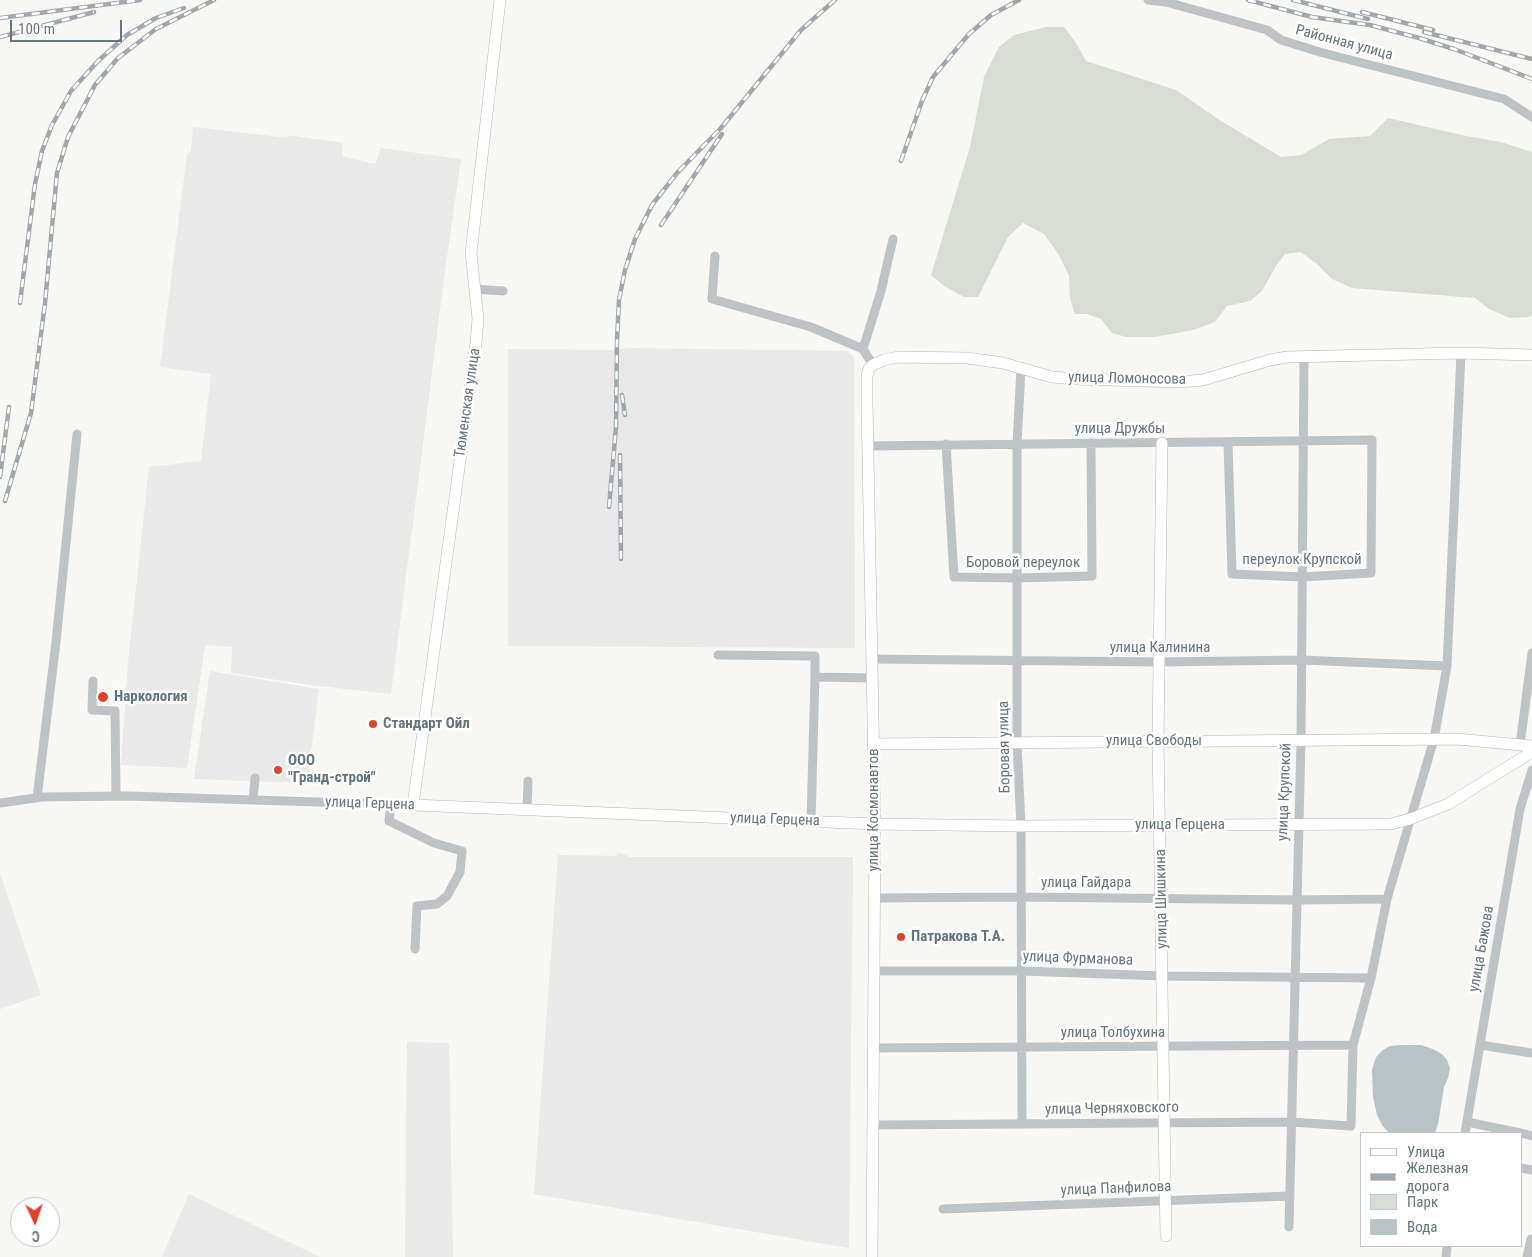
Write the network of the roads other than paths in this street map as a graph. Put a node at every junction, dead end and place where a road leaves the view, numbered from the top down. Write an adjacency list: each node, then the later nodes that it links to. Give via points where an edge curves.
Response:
1 (500, 0): 6 (street, Тюменская улица, via 472,234)
2 (1148, 0): 3 (street, Районная улица, via 1267,30 1281,40 1323,53 1504,99)
3 (1532, 118)
4 (894, 239): 8 (street)
5 (715, 256): 8 (street, via 712,300 811,327)
6 (474, 288): 7 (street); 51 (street, Тюменская улица, via 478,318 476,342)
7 (503, 291)
8 (863, 349): 12 (street)
9 (1461, 353): 10 (street, улица Ломоносова); 11 (street, улица Ломоносова); 31 (street)
10 (1532, 355)
11 (1304, 356): 13 (street, улица Ломоносова, via 1270,360 1203,380 1179,382 1076,380); 17 (street, улица Крупской)
12 (873, 365): 13 (street, улица Ломоносова, via 898,357 968,358 995,361); 22 (street, улица Космонавтов, via 867,376)
13 (1021, 369): 21 (street, Боровая улица)
14 (77, 434): 47 (street)
15 (1372, 440): 17 (street, улица Дружбы); 23 (street, переулок Крупской, via 1371,573)
16 (1228, 442): 17 (street, улица Дружбы); 19 (street, улица Дружбы); 23 (street, переулок Крупской, via 1232,574)
17 (1303, 442): 23 (street, улица Крупской)
18 (1091, 443): 19 (street, улица Дружбы); 21 (street, улица Дружбы); 24 (street, Боровой переулок, via 1092,576)
19 (1162, 443): 30 (street, улица Шишкина)
20 (946, 444): 21 (street, улица Дружбы); 22 (street, улица Дружбы); 24 (street, Боровой переулок, via 954,577)
21 (1017, 444): 24 (street, Боровая улица)
22 (868, 446): 27 (street, улица Космонавтов)
23 (1302, 577): 28 (street, улица Крупской)
24 (1017, 578): 29 (street, Боровая улица)
25 (1532, 653): 40 (street)
26 (718, 655): 32 (street, via 815,656)
27 (873, 659): 29 (street, улица Калинина); 33 (street, улица Космонавтов)
28 (1301, 660): 30 (street, улица Калинина); 31 (street, улица Калинина); 36 (street, улица Крупской)
29 (1017, 661): 30 (street, улица Калинина); 38 (street, Боровая улица)
30 (1159, 662): 37 (street, улица Шишкина)
31 (1448, 666): 35 (street)
32 (815, 677): 33 (street); 54 (street)
33 (873, 678): 39 (street, улица Космонавтов)
34 (92, 681): 46 (street, via 92,710 115,711)
35 (1434, 739): 36 (street, улица Свободы); 40 (street, улица Свободы); 53 (street)
36 (1301, 740): 37 (street, улица Свободы); 56 (street, улица Крупской)
37 (1158, 741): 38 (street, улица Свободы); 57 (street, улица Шишкина)
38 (1018, 742): 39 (street, улица Свободы); 58 (street, Боровая улица)
39 (874, 744): 55 (street, улица Космонавтов)
40 (1520, 745): 41 (street, улица Свободы)
41 (1532, 746)
42 (1532, 752): 53 (street, улица Герцена, via 1448,804)
43 (1532, 770): 72 (street, улица Бажова, via 1520,809)
44 (255, 778): 48 (street)
45 (528, 780): 52 (street)
46 (116, 796): 47 (street, улица Герцена); 48 (street, улица Герцена)
47 (37, 798): 49 (street, улица Герцена)
48 (254, 800): 50 (street, улица Герцена)
49 (0, 803)
50 (391, 804): 51 (street, улица Герцена); 64 (street, via 389,821 434,843 462,851 460,872 447,896 438,904 417,906)
51 (413, 805): 52 (street, улица Герцена)
52 (527, 810): 54 (street, улица Герцена)
53 (1410, 819): 56 (street, улица Герцена, via 1391,824); 62 (street)
54 (811, 821): 55 (street, улица Герцена)
55 (875, 824): 58 (street, улица Герцена); 60 (street, улица Космонавтов)
56 (1298, 824): 57 (street, улица Герцена); 63 (street, улица Крупской)
57 (1160, 825): 58 (street, улица Герцена); 61 (street, улица Шишкина)
58 (1021, 826): 59 (street, Боровая улица)
59 (1022, 897): 60 (street, улица Гайдара); 61 (street, улица Гайдара); 66 (street, Боровая улица)
60 (874, 898): 65 (street, улица Космонавтов)
61 (1162, 898): 63 (street, улица Гайдара); 67 (street, улица Шишкина)
62 (1387, 899): 63 (street, улица Гайдара); 69 (street)
63 (1296, 900): 68 (street, улица Крупской)
64 (415, 949)
65 (874, 971): 66 (street, улица Фурманова); 75 (street, улица Космонавтов)
66 (1022, 971): 67 (street, улица Фурманова); 74 (street, Боровая улица)
67 (1163, 976): 68 (street, улица Фурманова); 73 (street, улица Шишкина)
68 (1294, 976): 69 (street, улица Фурманова); 70 (street, улица Крупской)
69 (1371, 978): 71 (street)
70 (1293, 1045): 71 (street, улица Толбухина); 73 (street, улица Толбухина); 77 (street, улица Крупской)
71 (1354, 1045): 77 (street, улица Черняховского, via 1351,1126)
72 (1480, 1045): 76 (street); 78 (street, улица Бажова)
73 (1164, 1046): 74 (street, улица Толбухина); 79 (street, улица Шишкина)
74 (1022, 1047): 75 (street, улица Толбухина); 80 (street, Боровая улица)
75 (873, 1048): 81 (street, улица Космонавтов)
76 (1532, 1053)
77 (1291, 1122): 79 (street, улица Черняховского); 84 (street, улица Крупской)
78 (1467, 1122): 82 (street, улица Бажова); 83 (street)
79 (1165, 1123): 80 (street, улица Черняховского); 85 (street, улица Шишкина)
80 (1022, 1124): 81 (street, улица Черняховского)
81 (873, 1125): 90 (street, улица Космонавтов)
82 (1465, 1132)
83 (1516, 1132)
84 (1290, 1196): 85 (street, улица Панфилова); 87 (street, улица Крупской)
85 (1166, 1201): 86 (street, улица Панфилова); 88 (street, улица Шишкина)
86 (943, 1209)
87 (1289, 1227)
88 (1166, 1236)
89 (1531, 1239): 91 (street)
90 (872, 1257)
91 (1527, 1257)

